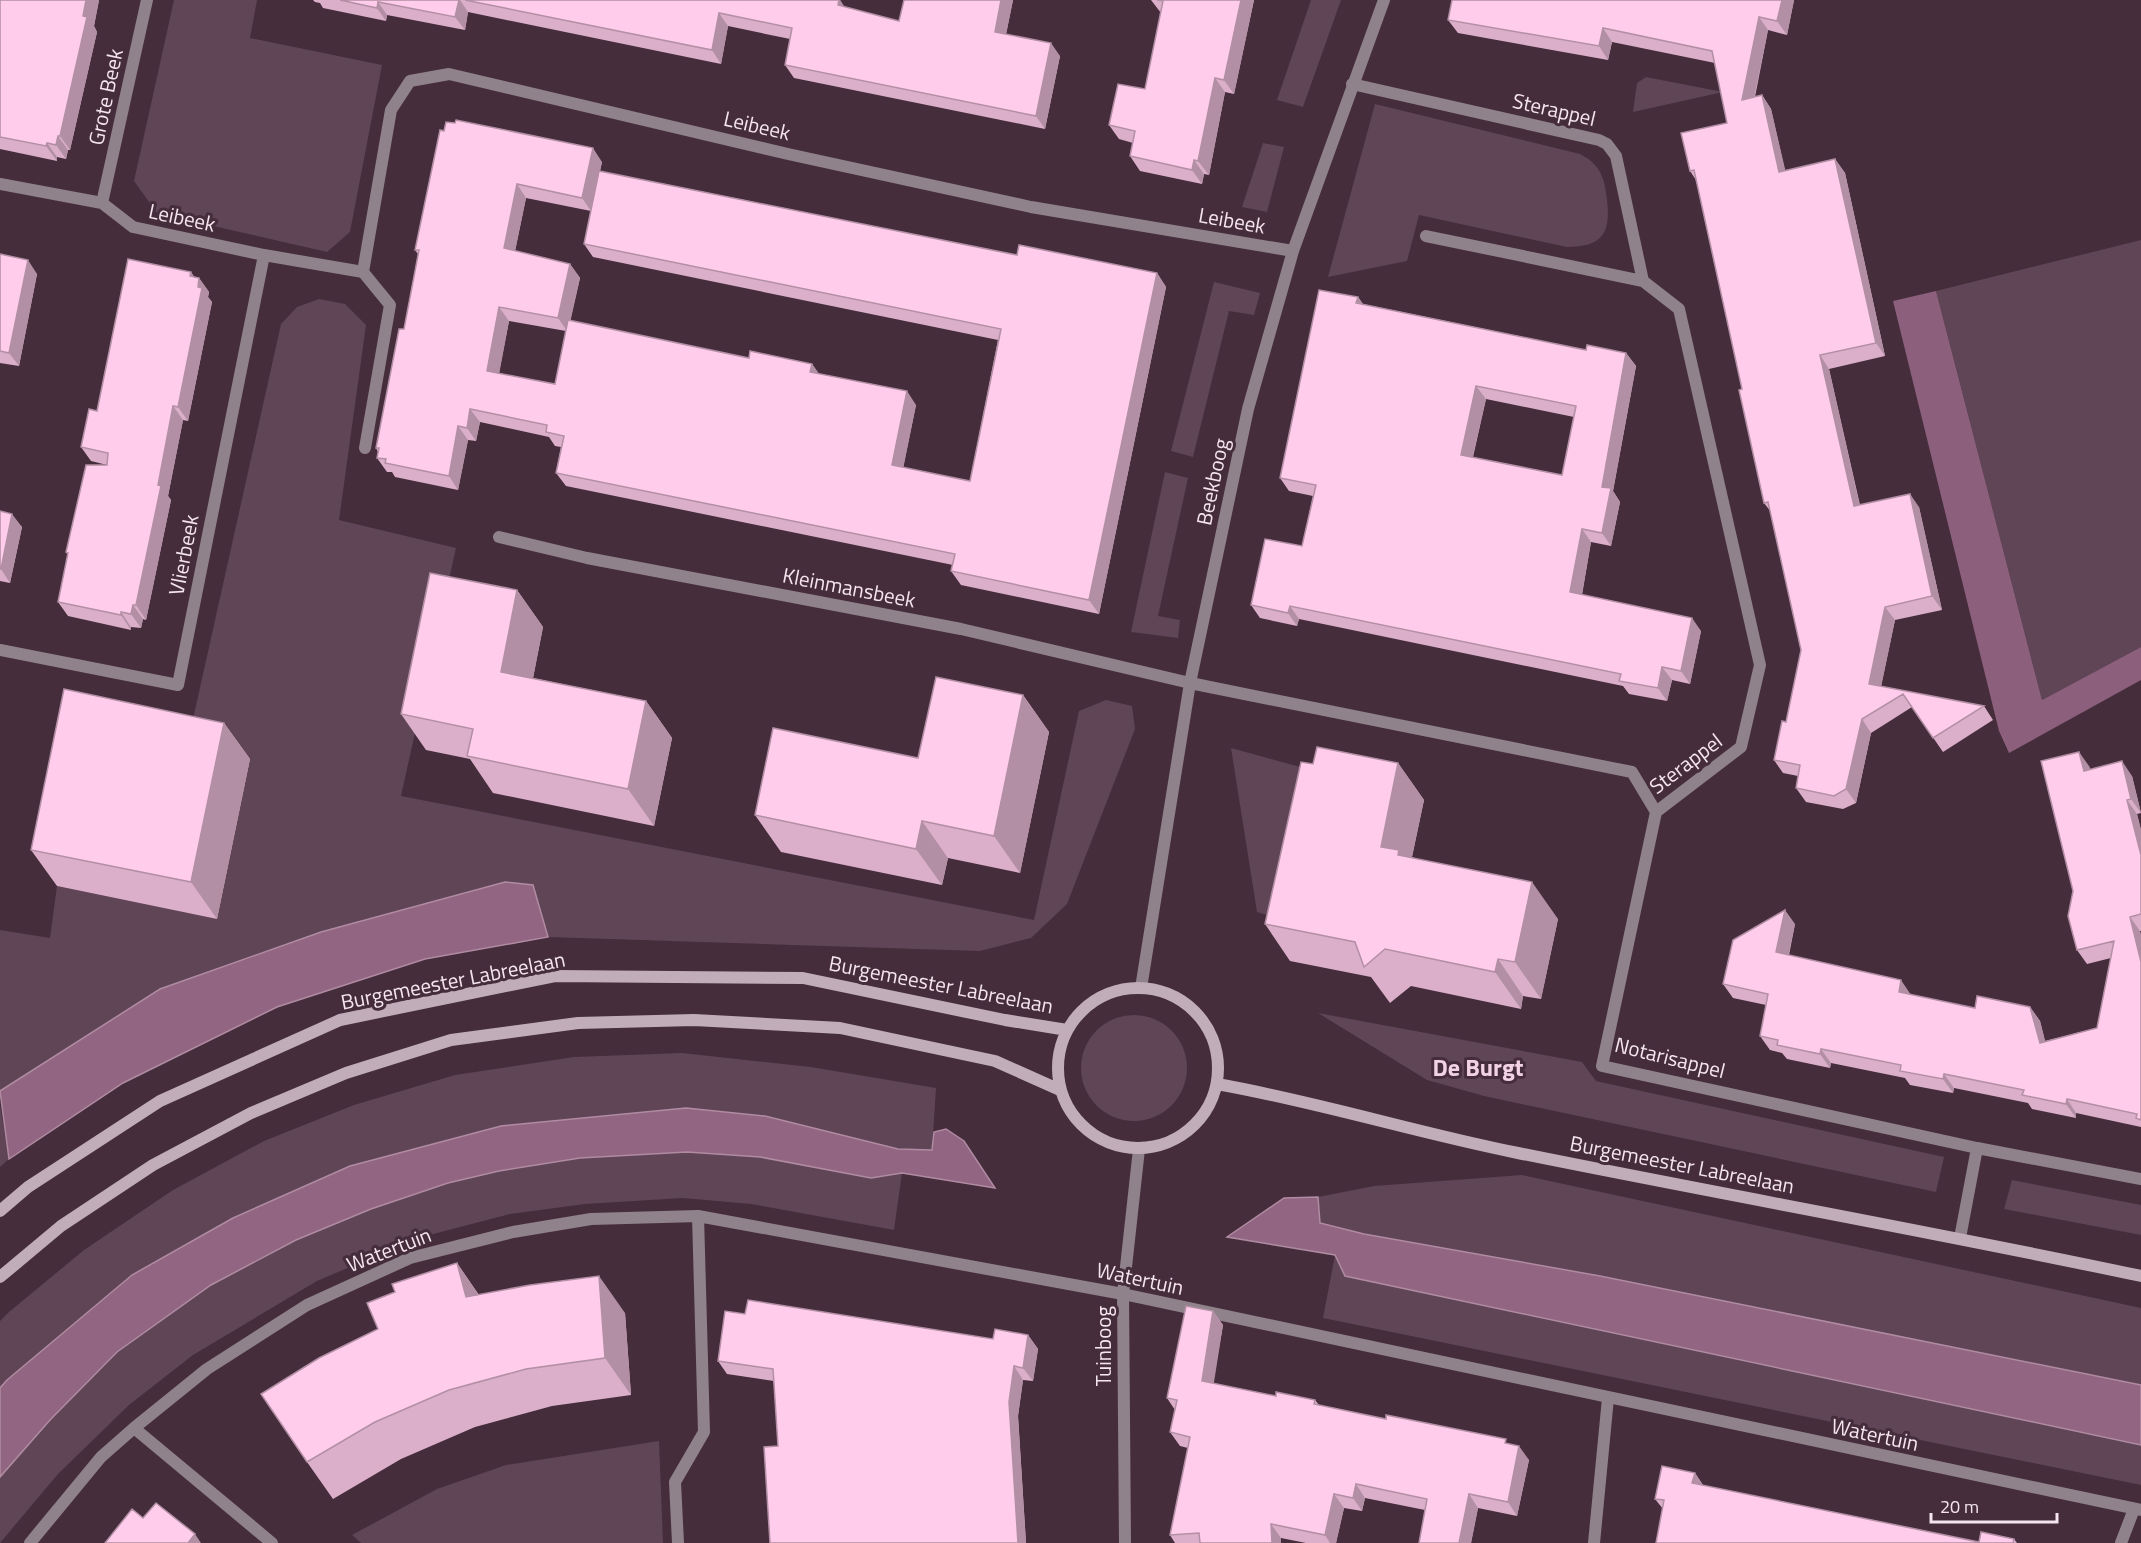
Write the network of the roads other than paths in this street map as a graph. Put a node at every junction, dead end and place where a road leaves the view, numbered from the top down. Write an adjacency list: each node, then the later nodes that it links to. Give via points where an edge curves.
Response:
1 (147, 0): 5 (street, Grote Beek)
2 (1384, 0): 3 (street, Beekboog)
3 (1352, 84): 7 (street, Beekboog); 10 (street, Sterappel, via 1607,144 1616,156)
4 (0, 184): 5 (street, Leibeek)
5 (102, 203): 8 (street, Leibeek, via 133,227)
6 (1426, 236): 10 (street, Sterappel)
7 (1293, 251): 9 (street, Leibeek, via 1031,207 449,74 410,81 392,110); 14 (street, Beekboog, via 1248,409)
8 (264, 255): 9 (street, Leibeek); 13 (street, Vlierbeek, via 178,685)
9 (363, 272): 11 (street, via 390,305)
10 (1643, 281): 15 (street, Sterappel, via 1679,309 1760,664 1741,747)
11 (365, 448)
12 (499, 537): 14 (street, Kleinmansbeek, via 587,558 961,629)
13 (0, 650)
14 (1190, 683): 15 (street, Sterappel, via 1632,772); 16 (street, Beekboog)
15 (1656, 812): 20 (street, Notarisappel, via 1602,1066)
16 (1141, 988): 17 (street, via 1119,990 1098,998 1080,1012); 18 (street, via 1168,993 1198,1015 1209,1030 1218,1056)
17 (1068, 1030): 19 (street, via 1057,1070); 23 (street, Burgemeester Labreelaan, via 803,978 555,976 340,1020 160,1101 28,1187)
18 (1217, 1084): 21 (street, via 1208,1110 1190,1130 1166,1144); 25 (street, Burgemeester Labreelaan, via 1276,1094 1515,1152)
19 (1060, 1090): 21 (street, via 1071,1115 1090,1134 1113,1145); 27 (street, via 995,1061 840,1028 694,1020 578,1023 451,1040 346,1073 251,1113 163,1160 61,1226)
20 (1977, 1148): 22 (street, Notarisappel); 25 (street)
21 (1139, 1149): 28 (street, Tuinboog)
22 (2141, 1179)
23 (0, 1211)
24 (698, 1216): 28 (street, Watertuin); 30 (street, Watertuin, via 591,1219 513,1232 410,1258 307,1305 207,1369); 34 (street, via 704,1432 675,1482)
25 (1960, 1238): 26 (street, Burgemeester Labreelaan)
26 (2141, 1276)
27 (0, 1277)
28 (1123, 1294): 29 (street, Watertuin); 35 (street, Tuinboog)
29 (1608, 1398): 31 (street, Watertuin); 36 (street)
30 (134, 1428): 32 (street, Watertuin, via 101,1457); 33 (street)
31 (2138, 1509): 37 (street, Watertuin)
32 (30, 1543)
33 (272, 1543)
34 (678, 1543)
35 (1125, 1543)
36 (1594, 1543)
37 (2121, 1543)

